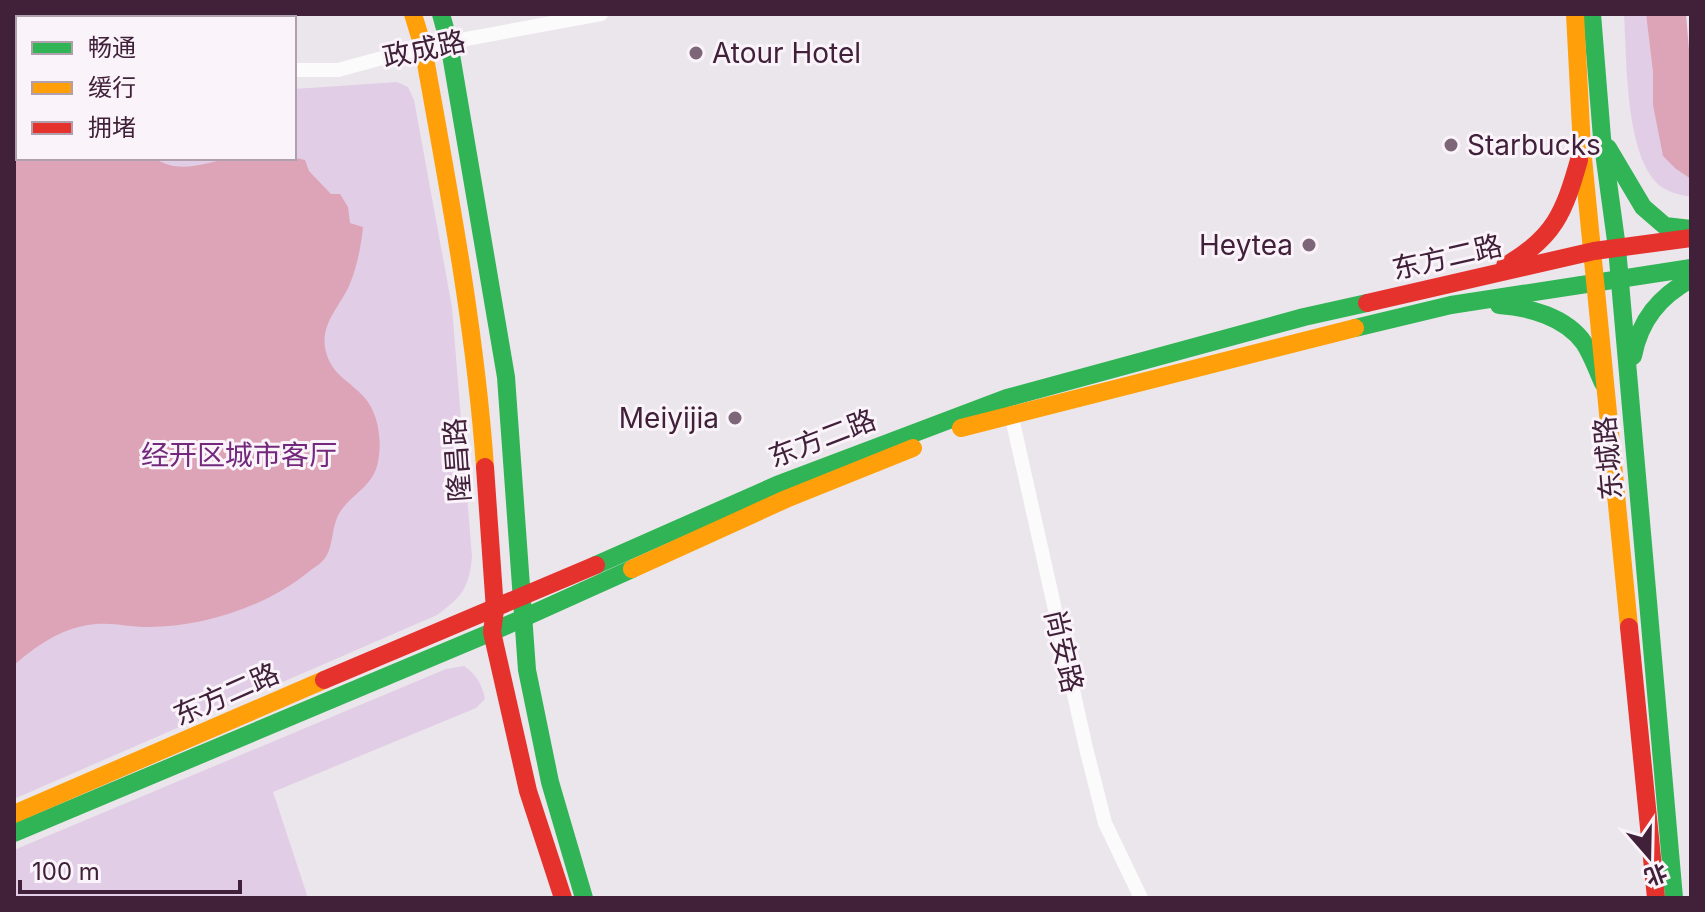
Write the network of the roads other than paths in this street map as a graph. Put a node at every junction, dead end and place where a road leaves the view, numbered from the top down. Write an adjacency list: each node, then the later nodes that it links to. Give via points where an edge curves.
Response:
1 (413, 14): 7 (main road, 隆昌路)
2 (441, 14): 6 (main road, 隆昌路)
3 (601, 14): 6 (street, 政成路)
4 (1575, 14): 10 (main road, 东城路)
5 (1592, 14): 9 (main road, 东城路)
6 (449, 43): 7 (street, 政成路); 24 (main road, 隆昌路, via 506,377)
7 (423, 47): 8 (street, 政成路, via 338,70); 25 (main road, 隆昌路, via 479,382)
8 (296, 70)
9 (1602, 138): 11 (main road, via 1643,207 1665,226); 13 (main road, 东城路)
10 (1582, 148): 14 (main road, 东城路); 18 (main road, via 1553,231 1522,257)
11 (1691, 229)
12 (1691, 238): 13 (main road, 东方二路)
13 (1617, 248): 14 (main road, 东方二路); 16 (main road, 东城路)
14 (1594, 251): 18 (main road, 东方二路); 19 (main road, 东城路)
15 (1691, 268): 16 (main road, 东方二路)
16 (1619, 278): 19 (main road, 东方二路); 21 (main road, 东城路)
17 (1691, 279): 21 (main road, via 1651,307 1636,335)
18 (1476, 280): 23 (main road, 东方二路, via 1304,317)
19 (1596, 281): 20 (main road, 东方二路); 22 (main road, 东城路)
20 (1451, 305): 22 (main road, via 1519,305 1550,317 1580,339); 23 (main road, 东方二路)
21 (1629, 384): 34 (main road, 东城路)
22 (1608, 394): 33 (main road, 东城路)
23 (1009, 406): 24 (main road, 东方二路, via 777,485); 26 (main road, 东方二路, via 786,499); 32 (street, 尚安路, via 1105,823)
24 (523, 597): 25 (main road, 东方二路); 26 (main road, 隆昌路)
25 (495, 610): 27 (main road, 隆昌路); 28 (main road, 东方二路)
26 (525, 618): 27 (main road, 东方二路); 31 (main road, 隆昌路, via 527,670 550,782)
27 (492, 632): 29 (main road, 东方二路); 30 (main road, 隆昌路, via 528,791)
28 (14, 814)
29 (14, 833)
30 (563, 898)
31 (584, 898)
32 (1141, 898)
33 (1656, 898)
34 (1674, 898)

